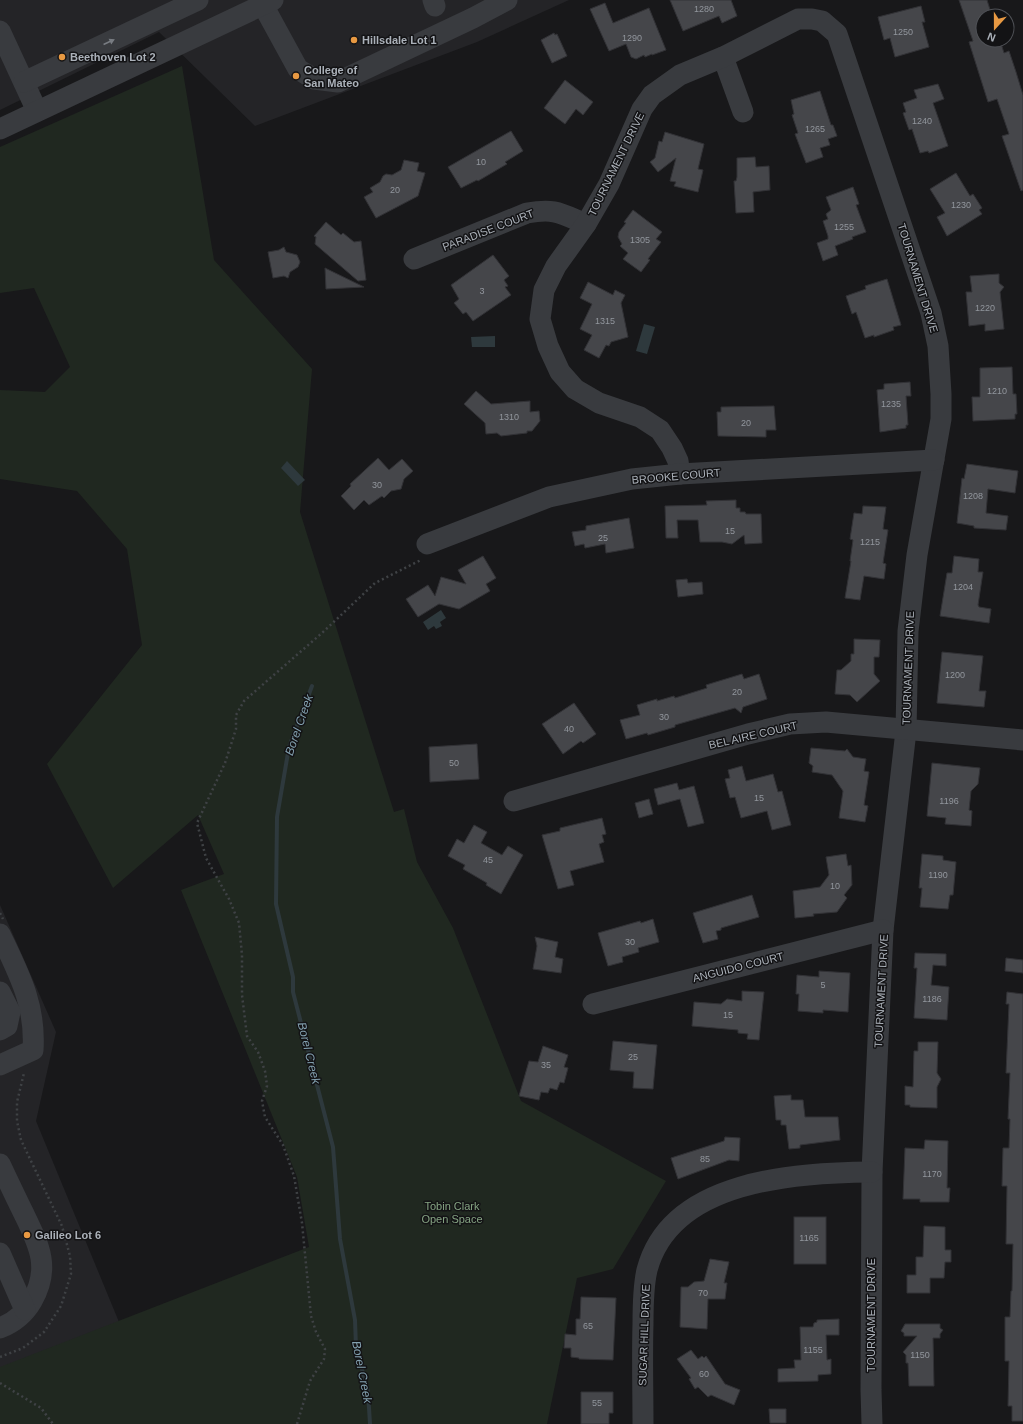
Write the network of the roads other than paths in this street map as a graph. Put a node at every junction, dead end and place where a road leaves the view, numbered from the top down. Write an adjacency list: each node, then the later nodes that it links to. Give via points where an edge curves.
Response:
1 (198, 0): 6 (street, one-way to 1)
2 (507, 0): 3 (street, via 338,82 314,79 298,69)
3 (268, 3): 7 (street)
4 (0, 31): 6 (street)
5 (723, 57): 8 (street); 10 (street, TOURNAMENT DRIVE, via 680,75 652,95 642,109 609,184); 12 (street, TOURNAMENT DRIVE, via 798,19 822,21 837,34 931,313 938,346 941,394 941,419)
6 (24, 82): 7 (street)
7 (37, 111): 9 (street)
8 (743, 112)
9 (0, 129)
10 (586, 224): 11 (street, PARADISE COURT, via 554,211 527,213); 13 (street, TOURNAMENT DRIVE, via 556,266 544,290 540,319 548,346 560,372 575,389 599,403 640,417 660,430 678,461)
11 (414, 259)
12 (934, 460): 13 (street, BROOKE COURT); 15 (street, TOURNAMENT DRIVE, via 917,555 908,631)
13 (680, 474): 14 (street, BROOKE COURT, via 632,479 549,496)
14 (428, 544)
15 (906, 731): 16 (street, BEL AIRE COURT); 17 (street, BEL AIRE COURT, via 826,722 790,724); 19 (street, TOURNAMENT DRIVE)
16 (1023, 740)
17 (514, 801)
18 (2, 927): 23 (street, via 28,996 32,1015 29,1059)
19 (883, 930): 21 (street, ANGUIDO COURT); 25 (street, TOURNAMENT DRIVE)
20 (0, 992): 22 (street, via 10,1012 7,1026)
21 (593, 1004)
22 (0, 1030)
23 (0, 1065)
24 (0, 1164): 27 (street, via 41,1253 40,1280 34,1298)
25 (872, 1172): 29 (street, SUGAR HILL DRIVE, via 815,1174 768,1181 715,1194 683,1214 664,1235 647,1270 644,1294); 30 (street, TOURNAMENT DRIVE)
26 (0, 1253): 27 (street)
27 (25, 1310): 28 (street, via 12,1322)
28 (0, 1328)
29 (643, 1424)
30 (872, 1424)

